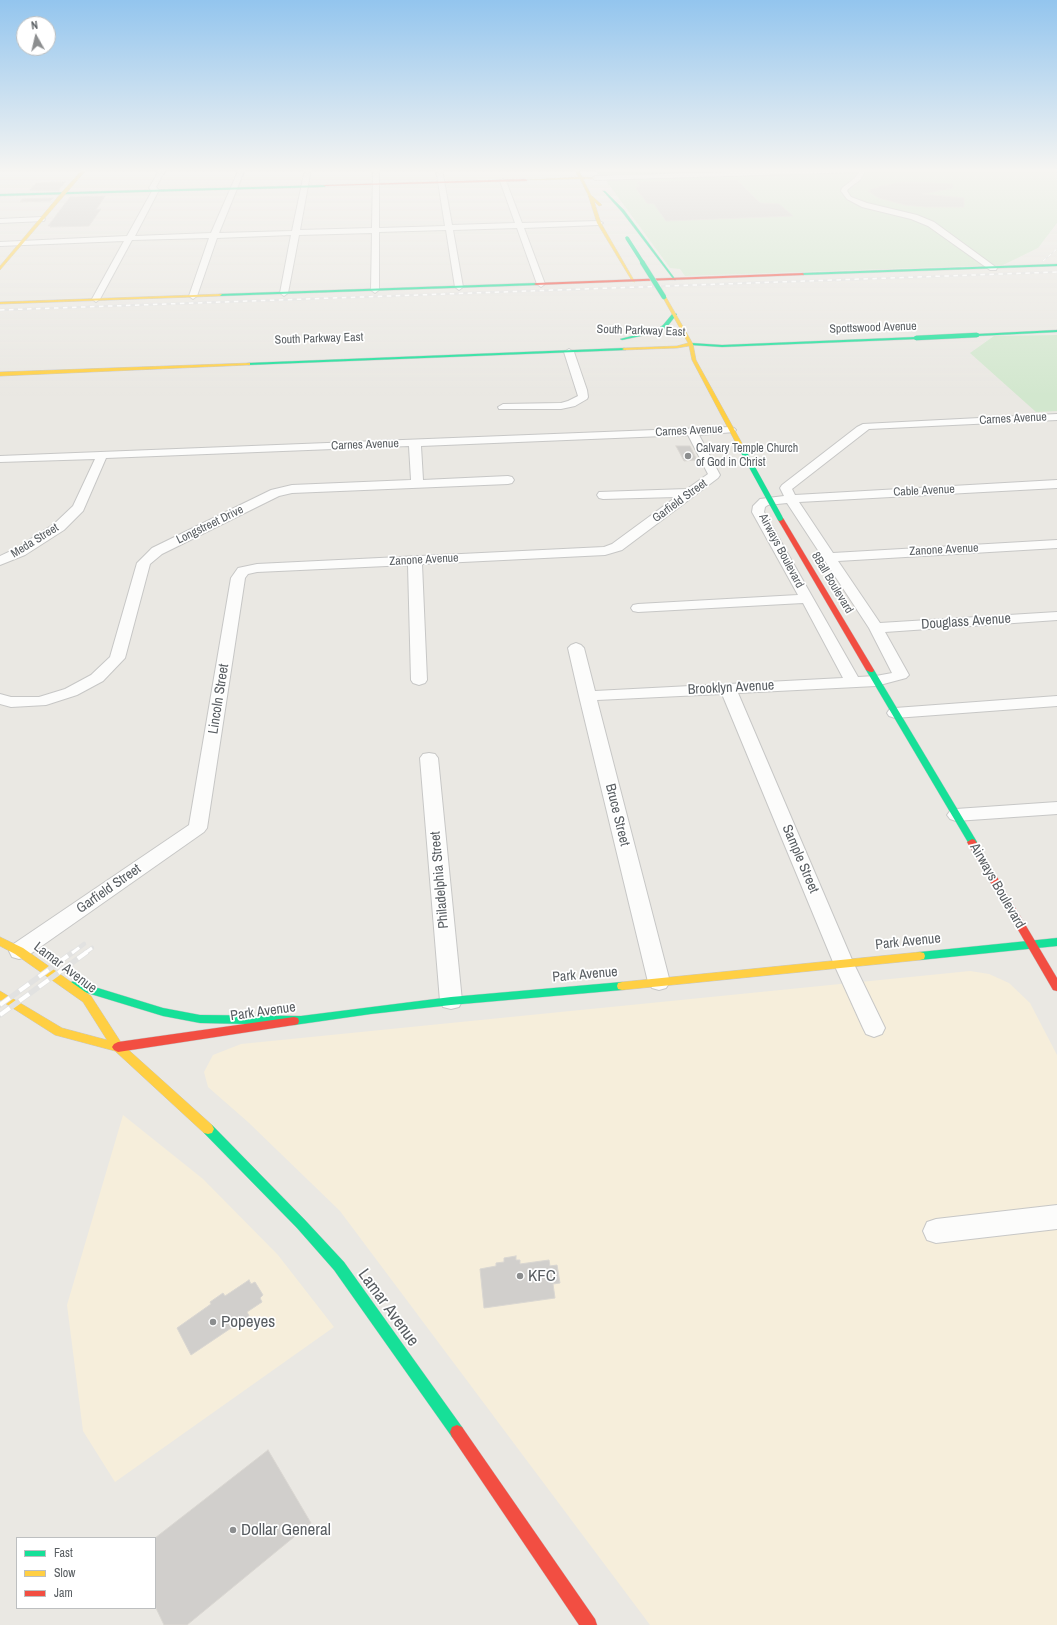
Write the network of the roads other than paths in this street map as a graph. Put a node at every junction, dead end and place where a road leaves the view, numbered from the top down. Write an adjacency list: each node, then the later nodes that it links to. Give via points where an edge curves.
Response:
1 (20, 245): 14 (main road)
2 (126, 245): 22 (street)
3 (211, 245): 21 (street)
4 (293, 245): 20 (street)
5 (376, 245): 19 (street)
6 (452, 245): 18 (street)
7 (527, 245): 17 (street)
8 (612, 245): 16 (main road)
9 (632, 245): 24 (main road, 8Ball Boulevard, bridge)
10 (649, 245): 15 (main road)
11 (961, 245): 13 (street)
12 (1057, 266): 13 (main road)
13 (993, 268): 15 (main road)
14 (0, 269)
15 (675, 279): 16 (main road)
16 (634, 281): 17 (main road)
17 (541, 284): 18 (main road)
18 (459, 287): 19 (main road)
19 (375, 290): 20 (main road)
20 (284, 293): 21 (main road)
21 (193, 296): 22 (main road)
22 (96, 299): 23 (main road)
23 (0, 303)
24 (675, 314): 27 (main road, via 658,331); 28 (main road, 8Ball Boulevard)
25 (1057, 331): 28 (main road, Spottswood Avenue, bridge, via 722,346)
26 (588, 341): 27 (main road, South Parkway East)
27 (610, 341): 28 (main road, South Parkway East)
28 (691, 344): 30 (main road, South Parkway East, via 677,347); 35 (main road, 8Ball Boulevard, via 694,360)
29 (385, 349): 31 (main road)
30 (569, 352): 31 (main road, South Parkway East); 33 (street, via 582,397 571,404 561,406)
31 (386, 359): 32 (main road, South Parkway East)
32 (0, 374)
33 (503, 407)
34 (1057, 417): 45 (street, Carnes Avenue, via 867,426 786,488)
35 (730, 430): 36 (street, Carnes Avenue); 58 (main road, 8Ball Boulevard, bridge)
36 (692, 432): 37 (street, Carnes Avenue); 43 (street, Garfield Street, via 714,475)
37 (415, 443): 38 (street, Carnes Avenue); 41 (street)
38 (102, 455): 39 (street, Carnes Avenue); 50 (street, Meda Street, via 79,508 59,527 20,552)
39 (0, 459)
40 (508, 480): 41 (street, Longstreet Drive)
41 (417, 484): 62 (street, Longstreet Drive, via 275,493 158,551 144,563 116,658 97,678 71,692 40,702 11,702)
42 (1057, 484): 45 (street, Cable Avenue)
43 (691, 493): 44 (street); 47 (street, Garfield Street, via 617,547)
44 (603, 496)
45 (791, 498): 48 (street); 52 (street, Airways Boulevard, via 764,502 759,506 758,512)
46 (1057, 544): 48 (street, Zanone Avenue)
47 (604, 551): 49 (street, Zanone Avenue)
48 (830, 556): 55 (street)
49 (415, 560): 51 (street, Zanone Avenue, via 258,568); 57 (street)
50 (0, 561)
51 (243, 571): 68 (street, Lincoln Street, via 238,578)
52 (807, 599): 53 (street); 59 (street, Airways Boulevard)
53 (638, 608)
54 (1057, 616): 55 (street, Douglass Avenue)
55 (876, 628): 58 (street, via 901,675)
56 (576, 648): 61 (street, Bruce Street)
57 (419, 680)
58 (876, 681): 59 (street, Brooklyn Avenue); 64 (main road, 8Ball Boulevard)
59 (853, 682): 60 (street, Brooklyn Avenue)
60 (728, 688): 61 (street, Brooklyn Avenue); 73 (street, Sample Street)
61 (587, 696): 75 (street, Bruce Street)
62 (0, 699)
63 (1057, 701): 64 (street)
64 (895, 712): 67 (main road, 8Ball Boulevard)
65 (429, 758): 78 (street, Philadelphia Street)
66 (1057, 808): 67 (street)
67 (959, 821): 71 (main road, Airways Boulevard)
68 (198, 828): 72 (street, Garfield Street)
69 (0, 940): 72 (main road, Lamar Avenue)
70 (1057, 942): 71 (main road, Park Avenue)
71 (1031, 944): 73 (main road, Park Avenue); 76 (main road)
72 (19, 951): 74 (main road, Lamar Avenue)
73 (844, 962): 75 (main road, Park Avenue); 80 (street, Sample Street)
74 (61, 980): 79 (main road, via 163,1012 192,1017); 81 (main road, Lamar Avenue, via 87,998)
75 (659, 982): 78 (main road, Park Avenue)
76 (1057, 987)
77 (0, 995): 81 (main road, Lamar Avenue, via 59,1032)
78 (451, 1001): 79 (main road, Park Avenue)
79 (301, 1020): 81 (main road, Park Avenue)
80 (874, 1028)
81 (118, 1047): 84 (main road, Lamar Avenue, via 208,1129 339,1266 456,1430)
82 (1057, 1217): 83 (street)
83 (936, 1231)
84 (588, 1625)

